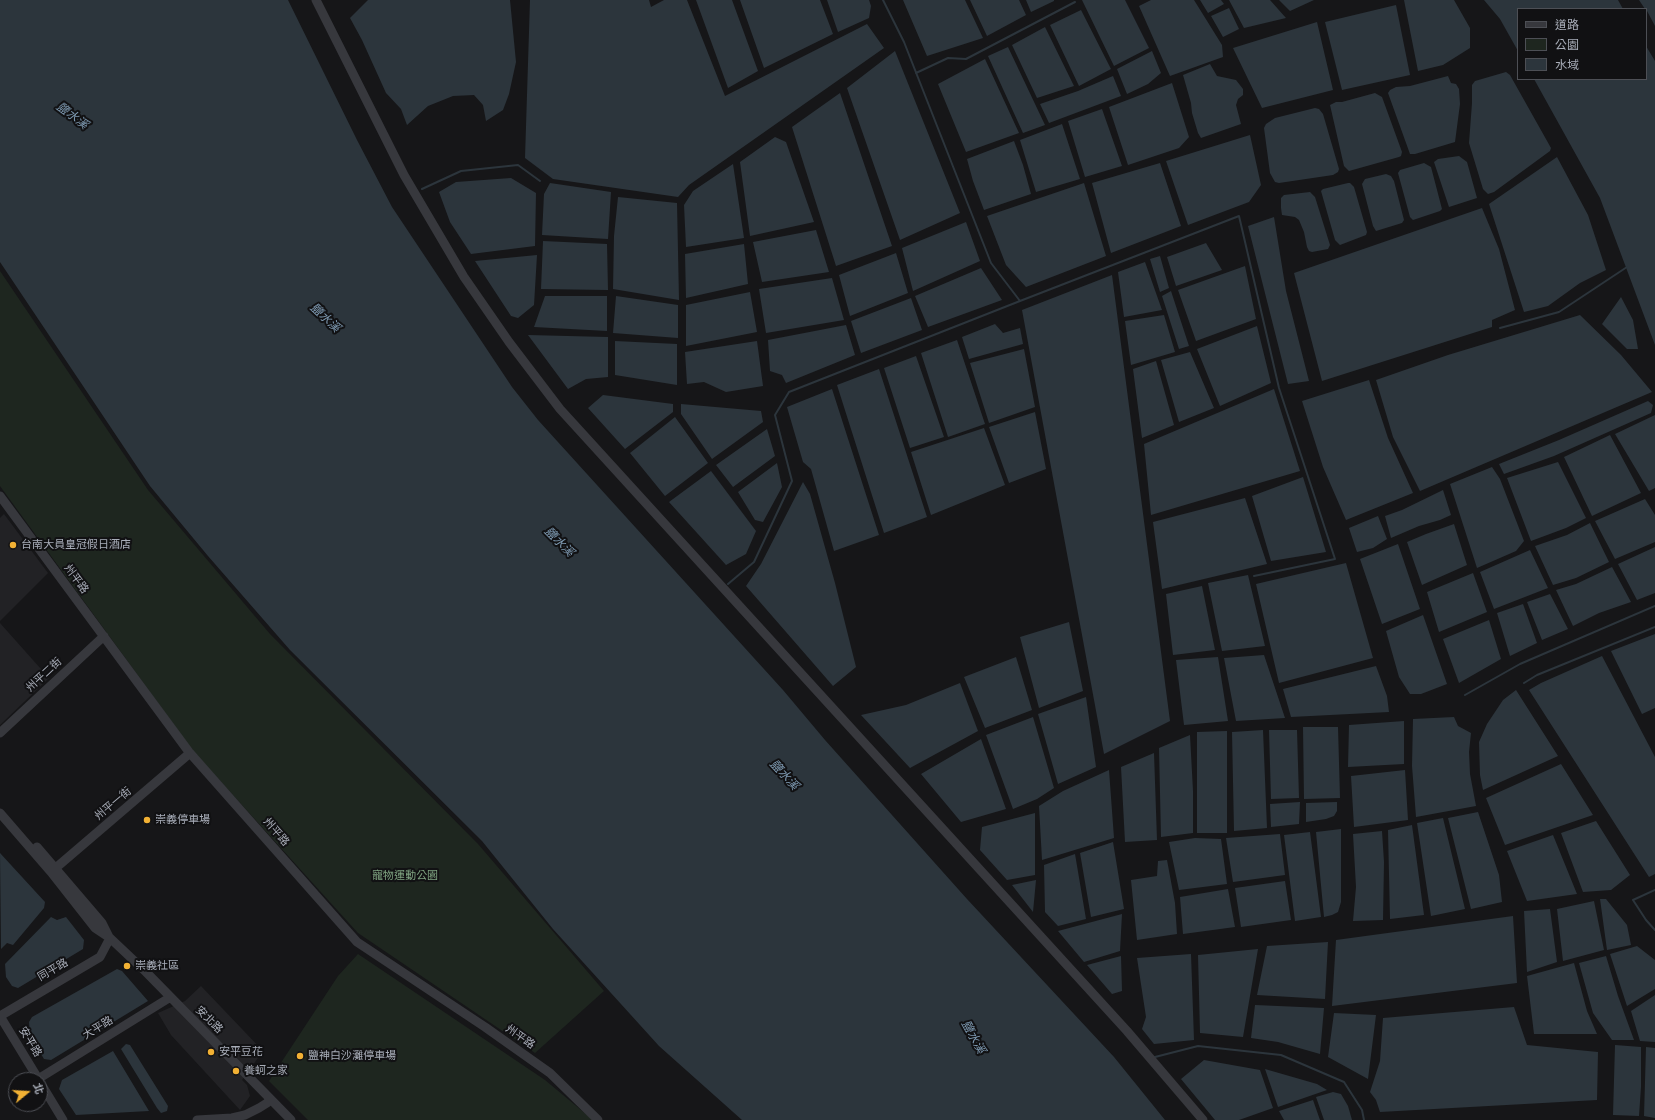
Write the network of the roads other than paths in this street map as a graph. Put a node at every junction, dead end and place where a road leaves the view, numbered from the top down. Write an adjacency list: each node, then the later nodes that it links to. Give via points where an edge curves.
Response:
1 (316, 0): 20 (street, via 404,175 464,277 560,409 1127,1031)
2 (1, 501): 3 (street, 州平路)
3 (104, 636): 4 (street, 州平二街); 5 (street, 州平路)
4 (0, 732)
5 (190, 753): 8 (street, 州平一街); 19 (street, 州平路, via 357,942 550,1073)
6 (0, 805): 8 (street, 安北路)
7 (0, 813): 8 (street, 安北路)
8 (54, 870): 9 (street, 安北路, via 102,923)
9 (110, 938): 10 (street, 安北路); 11 (street, 同平路, via 100,957)
10 (169, 998): 13 (street, 大平路); 15 (street, 安北路)
11 (0, 1016): 12 (street, 安平路)
12 (34, 1072)
13 (48, 1074)
14 (48, 1095): 16 (street, 安平路)
15 (270, 1098): 17 (street, via 267,1103 244,1115); 18 (street, 安北路)
16 (63, 1120)
17 (197, 1120)
18 (291, 1120)
19 (598, 1120)
20 (1203, 1120)

